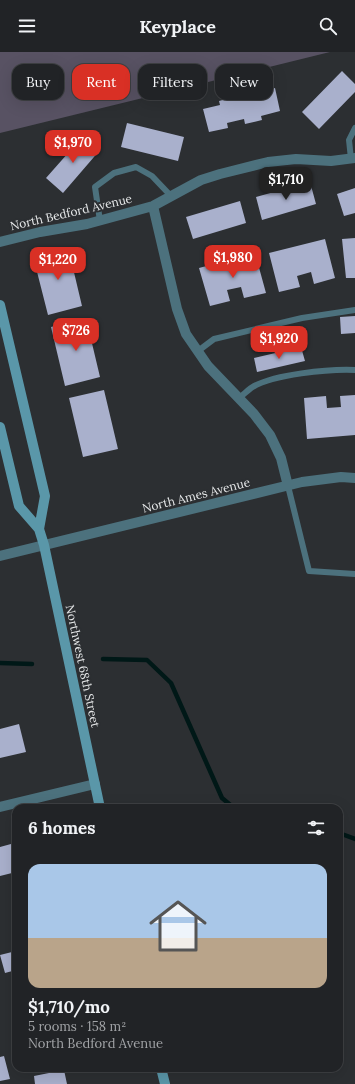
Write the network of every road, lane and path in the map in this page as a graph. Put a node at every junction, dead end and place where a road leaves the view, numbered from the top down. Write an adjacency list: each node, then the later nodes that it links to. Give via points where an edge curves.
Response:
1 (355, 128): 2 (lane, via 349,140)
2 (353, 158): 3 (street, North Bedford Avenue, via 331,161 296,158 268,162 200,180)
3 (171, 196): 4 (street, North Bedford Avenue); 5 (lane, via 152,176 136,167 114,173 95,187)
4 (153, 206): 5 (street, North Bedford Avenue); 9 (street, via 177,309 186,334)
5 (100, 221): 6 (street, North Bedford Avenue)
6 (0, 242)
7 (0, 305): 15 (main road, Northwest 68th Street, via 45,496)
8 (355, 310): 9 (lane, via 302,318 214,339)
9 (198, 351): 11 (street, via 208,366)
10 (355, 370): 11 (lane, via 304,373 269,380)
11 (239, 398): 14 (street, via 270,434 281,458)
12 (0, 427): 15 (main road, Northwest 68th Street, via 19,506)
13 (355, 478): 14 (street, North Ames Avenue, via 320,479)
14 (288, 486): 16 (street, North Ames Avenue); 18 (lane, via 309,571)
15 (39, 529): 16 (main road, Northwest 68th Street)
16 (44, 545): 17 (street, North Ames Avenue); 19 (main road, Northwest 68th Street)
17 (0, 556)
18 (355, 574)
19 (95, 784): 21 (street); 22 (main road, Northwest 68th Street)
20 (12, 804): 23 (street)
21 (12, 804)
22 (99, 804)
23 (0, 807)
24 (162, 1072): 25 (main road)
25 (165, 1084)

